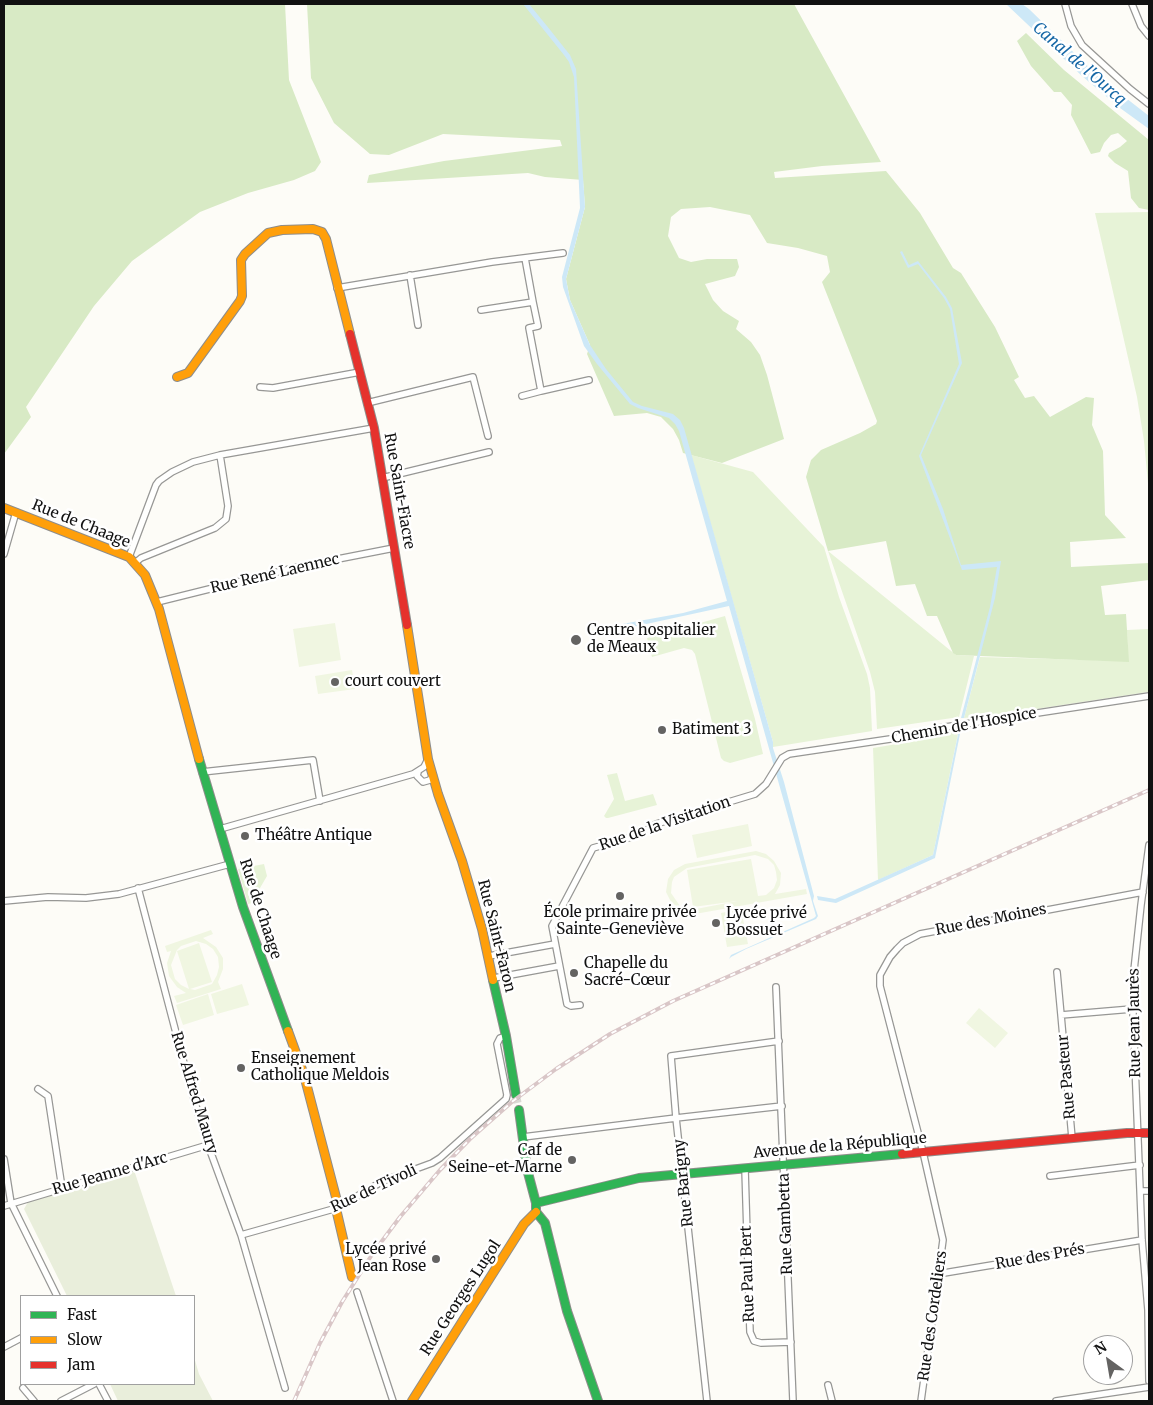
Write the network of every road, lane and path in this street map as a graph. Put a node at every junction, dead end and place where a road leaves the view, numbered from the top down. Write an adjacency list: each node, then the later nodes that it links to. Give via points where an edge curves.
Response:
1 (1065, 4): 4 (street, via 1071,26 1082,44)
2 (1132, 4): 3 (street)
3 (1149, 36)
4 (1149, 104)
5 (563, 254): 6 (street)
6 (525, 258): 7 (street); 9 (street)
7 (410, 275): 8 (street); 11 (street)
8 (337, 288): 12 (street, Rue Saint-Fiacre); 13 (street, Rue Saint-Fiacre, via 322,232 313,229 268,233 241,260 240,301 188,373)
9 (533, 302): 10 (street); 16 (street, via 538,326 529,328)
10 (481, 310)
11 (418, 325)
12 (360, 372): 15 (street, via 273,388); 18 (street, Rue Saint-Fiacre)
13 (177, 377)
14 (590, 380): 16 (street)
15 (260, 387)
16 (541, 391): 17 (street)
17 (522, 396)
18 (368, 403): 19 (street, Rue Saint-Fiacre); 20 (street, via 473,377)
19 (374, 428): 22 (street); 23 (street, Rue Saint-Fiacre)
20 (488, 436)
21 (489, 452): 23 (street)
22 (220, 455): 28 (street, via 193,462 159,481); 28 (street, via 228,506 226,518 215,528)
23 (382, 478): 26 (street, Rue Saint-Fiacre)
24 (4, 508): 25 (street, Rue de Chaage)
25 (16, 512): 27 (street); 28 (street, Rue de Chaage)
26 (394, 548): 29 (street, Rue René Laennec, via 302,566); 31 (street, Rue Saint-Fiacre)
27 (4, 554)
28 (132, 560): 29 (street, Rue de Chaage)
29 (157, 602): 34 (street, Rue de Chaage)
30 (1149, 696): 32 (street, Chemin de l'Hospice, via 788,754)
31 (428, 759): 33 (street); 36 (street, Rue Saint-Fiacre)
32 (780, 760): 48 (street, Rue de la Visitation, via 766,784 755,794 656,824 639,835 593,848 552,926)
33 (424, 767): 35 (street); 36 (street)
34 (202, 772): 41 (street, via 313,760); 42 (street, Rue de Chaage)
35 (418, 772): 37 (street); 38 (street)
36 (432, 772): 39 (street, via 432,778); 40 (street, Rue Saint-Faron)
37 (408, 776): 38 (street); 41 (street)
38 (419, 779): 39 (street)
39 (427, 782): 40 (street)
40 (436, 787): 49 (street, Rue Saint-Faron)
41 (320, 801): 42 (street)
42 (220, 829): 44 (street, Rue de Chaage)
43 (1149, 845): 46 (street, Rue Jean Jaurès)
44 (230, 864): 45 (street); 83 (street, Rue de Chaage, via 256,946 304,1075)
45 (138, 888): 47 (street, via 106,896); 69 (street, Rue Alfred Maury)
46 (1143, 892): 54 (street, Rue des Moines, via 938,930 911,938 890,957 880,975); 56 (street, Rue Jean Jaurès)
47 (4, 900)
48 (555, 944): 49 (street); 50 (street, Rue de la Visitation)
49 (489, 956): 52 (street, Rue Saint-Faron)
50 (559, 966): 52 (street); 55 (street, Rue de la Visitation, via 567,1004)
51 (1057, 972): 57 (street, Rue Pasteur)
52 (494, 978): 58 (street, Rue Saint-Faron)
53 (776, 987): 59 (street, Rue Gambetta)
54 (882, 998): 70 (street, Rue des Cordeliers)
55 (580, 1005)
56 (1132, 1009): 57 (street, Rue Pasteur); 65 (street, Rue Jean Jaurès)
57 (1062, 1015): 68 (street, Rue Pasteur)
58 (506, 1036): 61 (street, Rue Saint-Faron); 83 (street, Rue de Tivoli, via 497,1044 507,1095 503,1102 440,1158 383,1182)
59 (779, 1041): 62 (street, Rue Gambetta); 64 (street, via 671,1056)
60 (38, 1089): 77 (street, via 48,1096)
61 (516, 1095)
62 (782, 1106): 64 (street); 72 (street, Rue Gambetta)
63 (519, 1110): 67 (street)
64 (676, 1118): 67 (street, Rue Barigny); 75 (street, Rue Barigny)
65 (1138, 1133): 66 (street, Avenue de la République); 68 (street, Avenue de la République); 73 (street, Rue Jean Jaurès)
66 (1149, 1133)
67 (523, 1137): 81 (street)
68 (1072, 1138): 70 (street, Avenue de la République)
69 (208, 1145): 77 (street, Rue Jeanne d'Arc); 85 (street, Rue Alfred Maury)
70 (923, 1152): 72 (street, Avenue de la République); 87 (street, Rue des Cordeliers, via 943,1240)
71 (4, 1159): 80 (street)
72 (783, 1165): 74 (street, Avenue de la République); 92 (street, Rue Gambetta)
73 (1140, 1165): 76 (street); 78 (street, Rue Jean Jaurès)
74 (745, 1169): 75 (street, Avenue de la République); 92 (street, Rue Paul Bert, via 750,1332 754,1341 761,1343)
75 (683, 1174): 81 (street, Avenue de la République, via 627,1180); 107 (street, Rue Barigny)
76 (1050, 1176)
77 (62, 1188): 80 (street, Rue Jeanne d'Arc)
78 (1141, 1191): 79 (street); 86 (street, Rue Jean Jaurès)
79 (1149, 1191)
80 (11, 1203): 82 (street, Rue Jeanne d'Arc); 90 (street)
81 (536, 1203): 84 (street)
82 (4, 1206)
83 (337, 1208): 85 (street, Rue de Tivoli); 88 (street, Rue de Chaage)
84 (536, 1212): 105 (street, Rue Georges Lugol, via 524,1224); 106 (street, via 545,1223 567,1311)
85 (241, 1235): 100 (street, Rue Alfred Maury)
86 (1142, 1240): 87 (street, Rue des Prés); 94 (street, Rue Jean Jaurès, via 1148,1310)
87 (938, 1274): 110 (street, Rue des Cordeliers)
88 (352, 1277)
89 (357, 1292): 104 (street)
90 (57, 1295)
91 (20, 1339): 93 (street)
92 (791, 1342): 108 (street, Rue Gambetta)
93 (4, 1347)
94 (1149, 1381)
95 (92, 1385): 102 (street)
96 (100, 1385): 103 (street)
97 (828, 1385): 109 (street)
98 (1149, 1387): 111 (street)
99 (23, 1388): 101 (street)
100 (285, 1388)
101 (34, 1401)
102 (62, 1401)
103 (108, 1401)
104 (394, 1401)
105 (412, 1401)
106 (598, 1401)
107 (707, 1401)
108 (793, 1401)
109 (832, 1401)
110 (921, 1401)
111 (1056, 1401)

